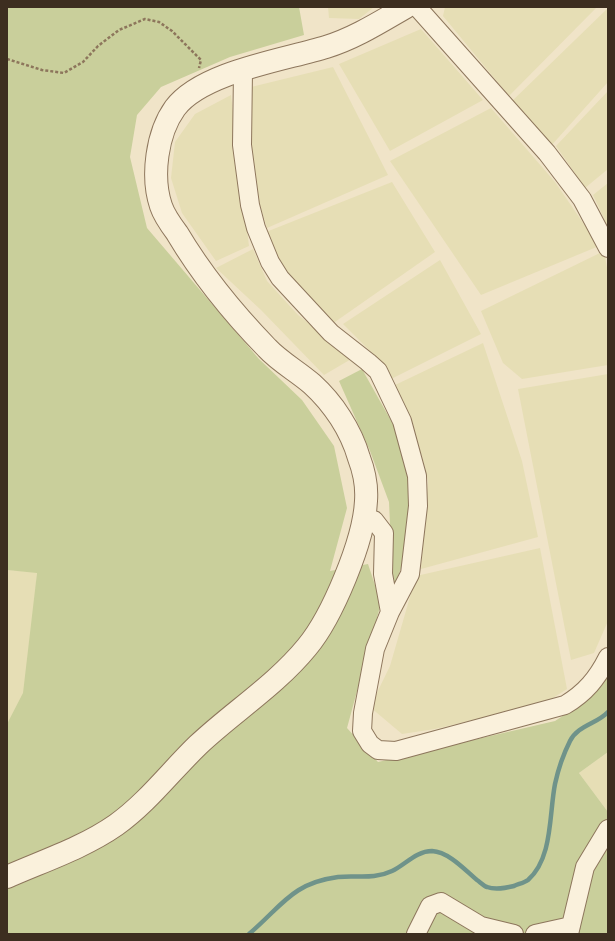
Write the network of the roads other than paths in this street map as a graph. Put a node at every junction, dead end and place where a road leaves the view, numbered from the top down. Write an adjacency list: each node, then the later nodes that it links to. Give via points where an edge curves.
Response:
1 (406, 7): 3 (street, via 361,33 326,47)
2 (417, 7): 4 (street, via 547,153 582,199)
3 (243, 71): 5 (street, via 214,79 175,108 157,153 157,184 161,207 193,260 232,310 269,351 313,385 342,418 359,455 364,474); 6 (street, via 242,145 250,205 270,262 280,278 331,333 378,371 402,421 417,476 418,506 410,574)
4 (608, 248)
5 (364, 518): 6 (street, via 374,520 384,533 383,574); 9 (street, via 353,556 326,620 306,649 199,744 143,801 116,824 86,842)
6 (390, 612): 7 (street, via 375,649 363,713 362,731 370,744 378,750 396,751 564,705 580,696 600,673)
7 (608, 657)
8 (608, 829): 10 (street, via 585,868)
9 (7, 877)
10 (570, 930): 13 (street)
11 (416, 934): 12 (street, via 430,906 441,902 481,926)
12 (514, 934)
13 (535, 934)

